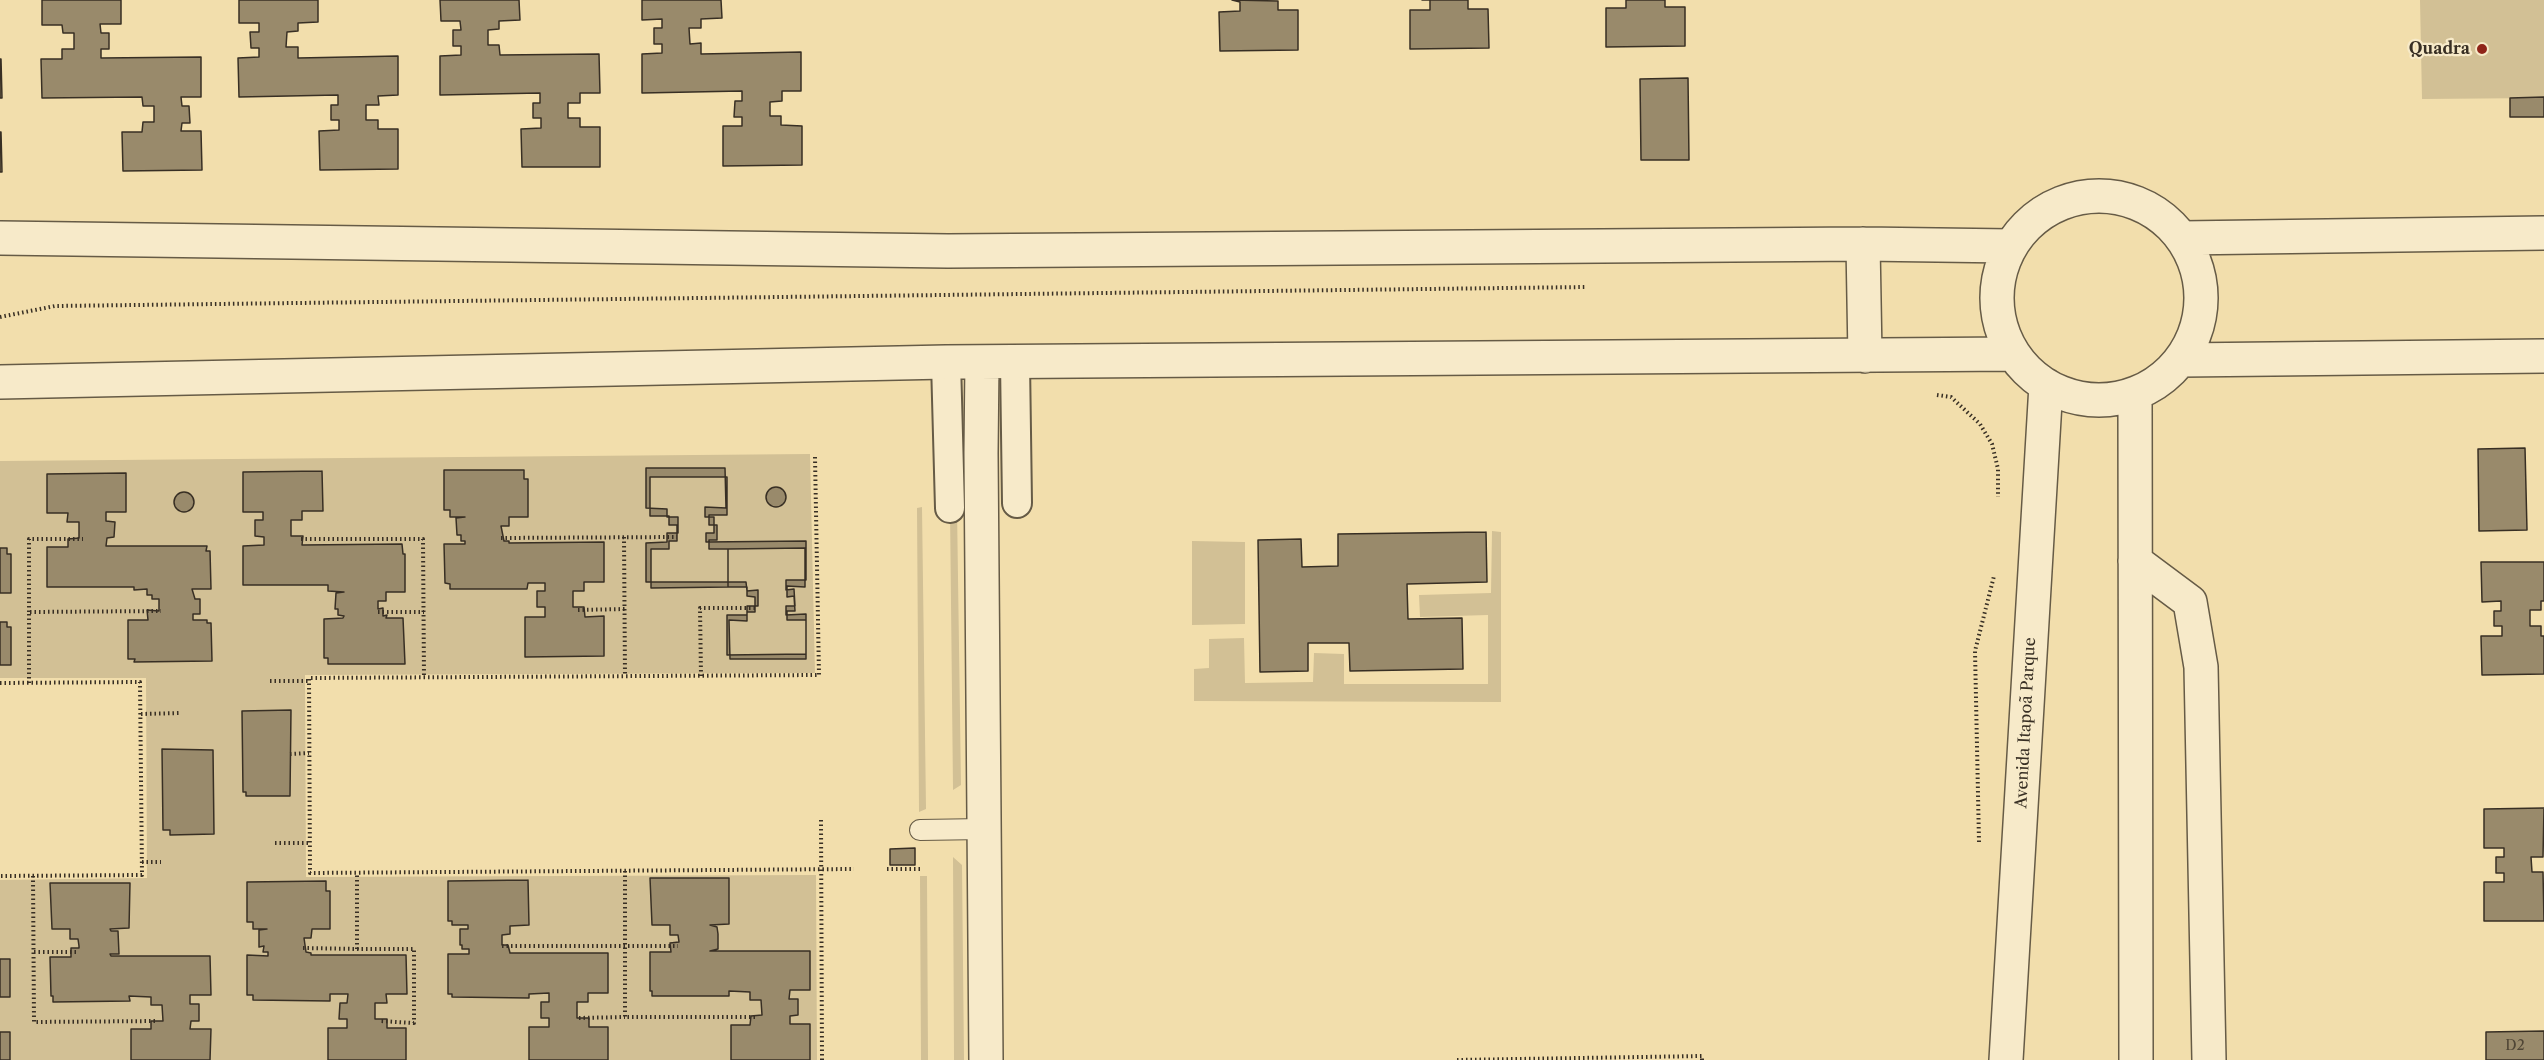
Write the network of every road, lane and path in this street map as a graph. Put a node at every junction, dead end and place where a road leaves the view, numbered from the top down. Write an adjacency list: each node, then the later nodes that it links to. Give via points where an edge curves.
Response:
1 (2544, 233): 3 (street)
2 (0, 238): 4 (street, via 948,251)
3 (2182, 238): 5 (street, via 2165,220 2129,200 2084,197 2041,213); 11 (street, via 2197,267 2202,298 2198,330)
4 (1863, 244): 5 (street); 9 (street)
5 (2011, 246): 8 (street, via 1996,289 2003,334)
6 (1589, 287): 7 (path, via 55,306)
7 (0, 317)
8 (2013, 354): 9 (street); 16 (street, via 2027,372)
9 (1865, 356): 14 (street)
10 (2544, 356): 11 (street)
11 (2182, 360): 18 (street, via 2169,375)
12 (946, 362): 13 (street); 15 (street); 22 (street)
13 (982, 362): 14 (street); 49 (street)
14 (1015, 362): 20 (street)
15 (0, 382)
16 (2046, 385): 18 (street, via 2089,401); 80 (street, Avenida Itapoã Parque)
17 (1932, 395): 21 (path, via 1951,397 1980,424 1992,444 1998,469)
18 (2135, 395): 28 (street)
19 (815, 457): 38 (path, via 819,675)
20 (1017, 503)
21 (1998, 504)
22 (950, 508)
23 (624, 537): 24 (path); 25 (path); 31 (path)
24 (677, 537)
25 (501, 538)
26 (83, 539): 34 (path, via 29,539)
27 (301, 539): 36 (path, via 423,539)
28 (2135, 561): 81 (street); 82 (street, via 2190,602 2201,667)
29 (1996, 570): 53 (path, via 1975,651)
30 (755, 608): 38 (path, via 700,608)
31 (625, 609): 32 (path); 37 (path)
32 (578, 610)
33 (161, 611): 34 (path)
34 (29, 612): 43 (path)
35 (378, 612): 36 (path)
36 (424, 612): 39 (path)
37 (625, 676): 38 (path); 39 (path)
38 (701, 676)
39 (424, 678): 41 (path)
40 (270, 681): 41 (path)
41 (309, 681): 46 (path)
42 (0, 683): 43 (path)
43 (29, 683): 45 (path, via 140,682)
44 (181, 713): 45 (path)
45 (141, 714): 54 (path)
46 (309, 753): 47 (path); 52 (path)
47 (290, 754)
48 (821, 820): 56 (path)
49 (984, 829): 50 (lane); 77 (street)
50 (920, 830)
51 (275, 843): 52 (path)
52 (310, 843): 61 (path, via 310,873)
53 (1980, 848)
54 (142, 862): 55 (path); 63 (path, via 142,875)
55 (161, 862)
56 (821, 869): 57 (path); 60 (path); 76 (path)
57 (854, 869)
58 (887, 869): 59 (path)
59 (920, 869)
60 (625, 871): 61 (path); 64 (path)
61 (357, 873): 68 (path)
62 (0, 876): 63 (path)
63 (33, 876): 69 (path)
64 (625, 945): 65 (path); 66 (path); 71 (path)
65 (502, 946)
66 (678, 946)
67 (303, 948): 68 (path)
68 (357, 949): 75 (path, via 414,949 414,1023)
69 (34, 952): 70 (path); 74 (path, via 34,1022)
70 (79, 952)
71 (625, 1017): 72 (path); 73 (path)
72 (756, 1017)
73 (579, 1018)
74 (157, 1021)
75 (380, 1021)
76 (822, 1060)
77 (986, 1060)
78 (1456, 1060): 79 (path, via 1702,1056)
79 (1702, 1060)
80 (2006, 1060)
81 (2136, 1060)
82 (2209, 1060)

